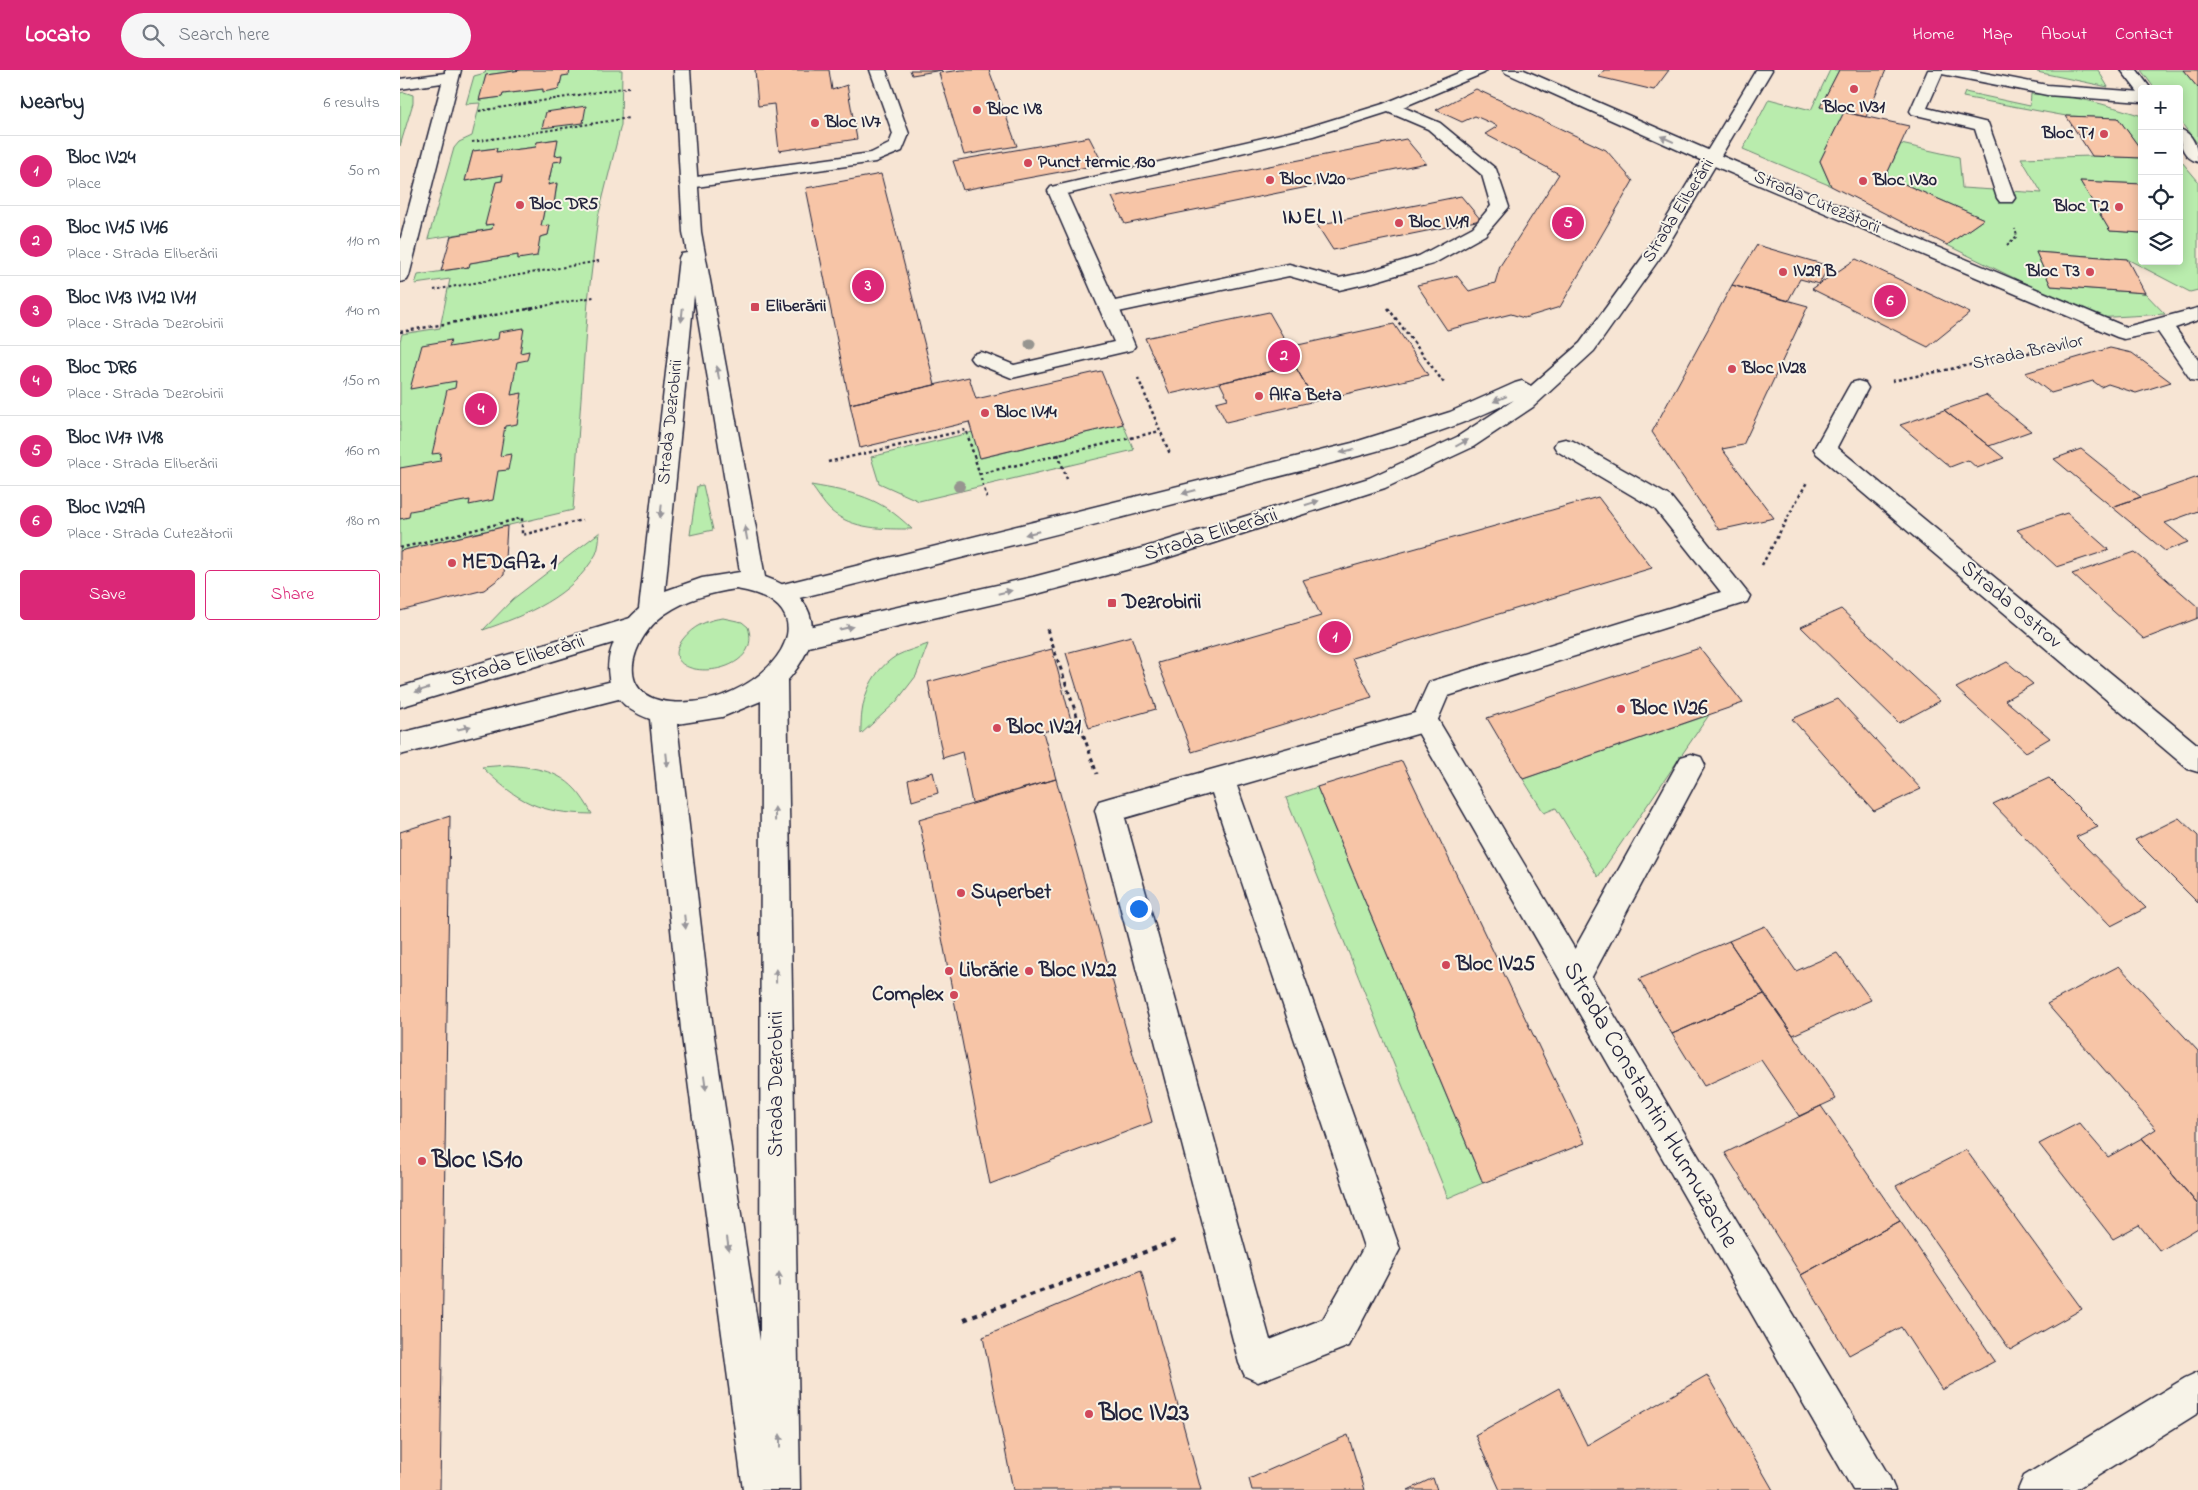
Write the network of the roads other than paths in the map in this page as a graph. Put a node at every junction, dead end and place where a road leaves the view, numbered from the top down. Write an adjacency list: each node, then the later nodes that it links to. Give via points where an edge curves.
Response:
1 (682, 70): 17 (street, Strada Dezrobirii)
2 (878, 70): 17 (street, via 901,134 896,147 874,158)
3 (1479, 70): 13 (street)
4 (1511, 70): 16 (street, Strada Cutezătorii, one-way to 4)
5 (1764, 70): 16 (street, Strada Eliberării)
6 (1936, 70): 18 (street, via 1918,111 1982,126)
7 (1946, 70): 12 (street, via 2047,90)
8 (2129, 70): 11 (street)
9 (452, 74): 10 (street); 20 (street)
10 (400, 84)
11 (2140, 85)
12 (2138, 97)
13 (1389, 107): 21 (street, via 1307,133 1057,190); 21 (street, via 1434,126 1490,173 1500,207 1479,231 1426,260 1339,284 1289,270)
14 (2183, 139): 15 (street)
15 (2198, 157)
16 (1711, 158): 23 (street, Strada Cutezătorii, via 2124,333); 24 (street, Strada Eliberării, via 1653,254)
17 (689, 183): 19 (street, Strada Dezrobirii)
18 (2006, 198)
19 (692, 232): 29 (street, Strada Dezrobirii, one-way to 19); 31 (street, Strada Dezrobirii, one-way to 31)
20 (400, 276)
21 (1110, 308): 25 (street, via 1125,346 1012,372)
22 (2198, 314): 23 (street)
23 (2163, 325): 26 (street)
24 (1587, 347): 30 (street, Strada Eliberării, one-way to 30, via 1508,395 1460,416 1361,447 1067,524); 32 (street, Strada Eliberării, one-way to 24, via 1148,555 1377,483 1465,442 1526,402)
25 (980, 358)
26 (2198, 375)
27 (1858, 388): 39 (street, Strada Ostrov, via 1825,449)
28 (1565, 446): 37 (street, via 1663,503 1738,596 1438,689)
29 (754, 581): 30 (street, Strada Dezrobirii); 31 (street, Strada Dezrobirii, via 713,582 690,589 667,600)
30 (783, 593): 32 (street, via 794,606 800,621)
31 (644, 619): 34 (street, Strada Dezrobirii, via 626,640 620,657); 35 (street, Strada Eliberării, one-way to 35)
32 (799, 639): 33 (street, via 790,659)
33 (774, 678): 36 (street, via 752,694 728,705 704,712); 45 (street, Strada Dezrobirii, one-way to 33)
34 (624, 688): 36 (street, via 635,700); 38 (street, one-way to 34)
35 (400, 697)
36 (662, 712): 44 (street, one-way to 44, via 697,1029)
37 (1425, 721): 41 (street); 42 (street, Strada Constantin Hurmuzache)
38 (400, 744)
39 (2198, 761)
40 (1691, 765): 42 (street)
41 (1221, 779): 41 (street, via 1382,1249 1336,1333 1258,1363 1109,810)
42 (1575, 978): 46 (street, Strada Constantin Hurmuzache)
43 (2198, 1391): 47 (street)
44 (762, 1490)
45 (780, 1490)
46 (1875, 1490)
47 (2038, 1490)

